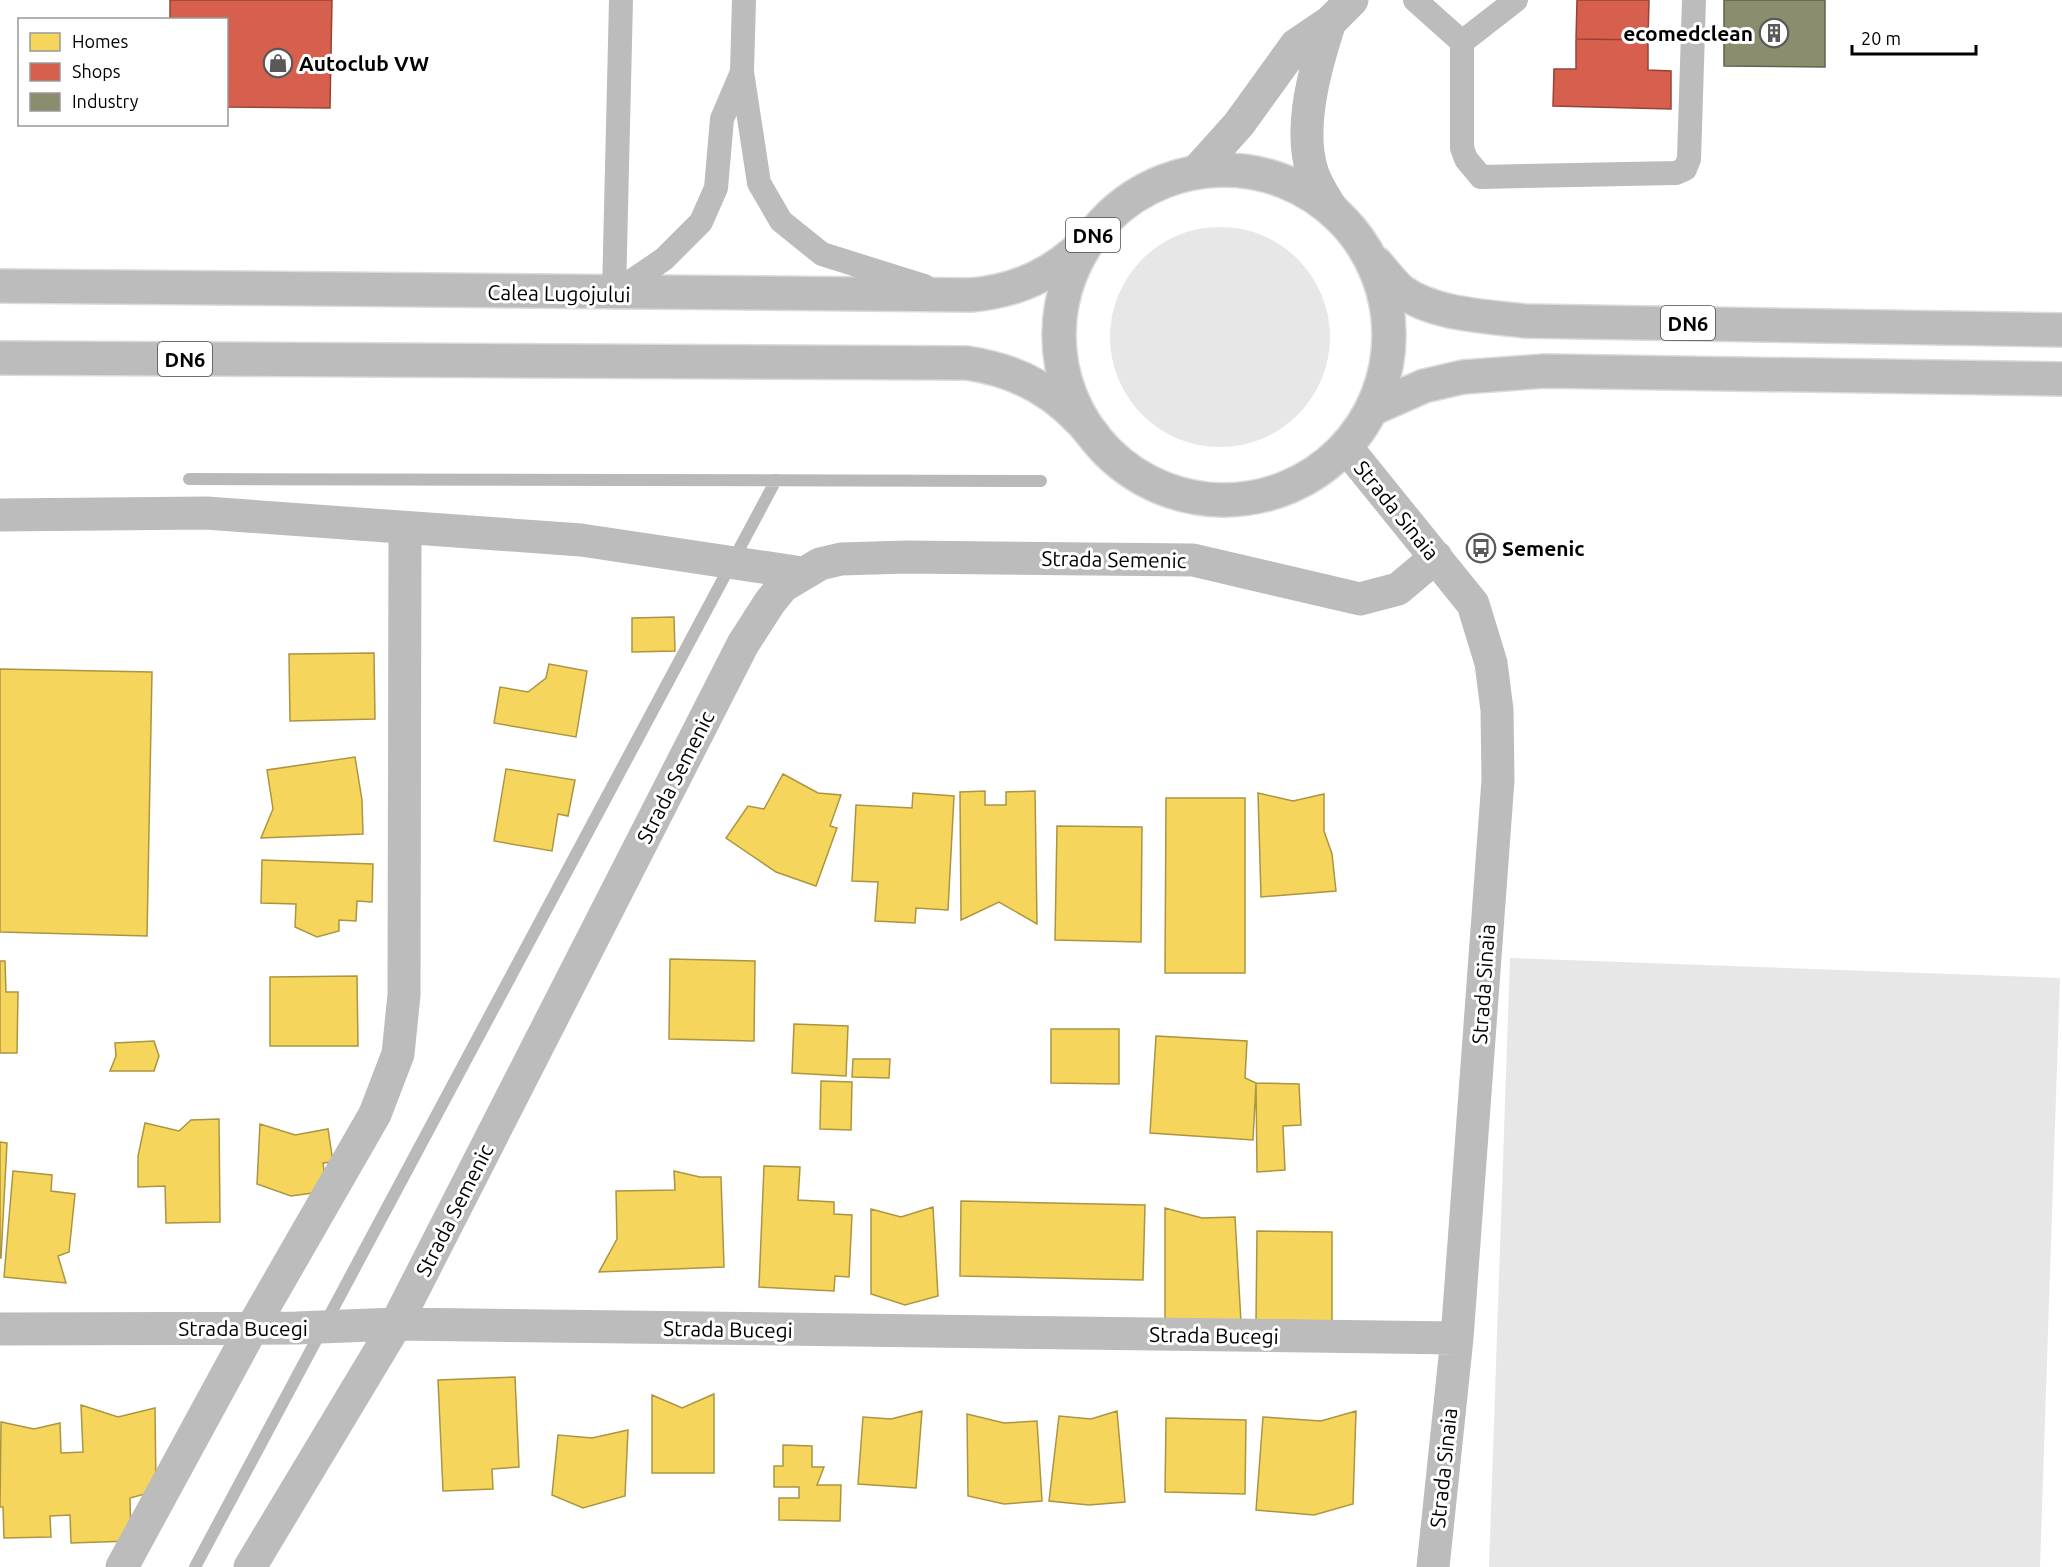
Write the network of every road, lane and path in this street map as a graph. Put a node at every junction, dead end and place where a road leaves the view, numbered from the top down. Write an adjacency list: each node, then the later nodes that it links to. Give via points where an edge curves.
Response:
1 (621, 0): 14 (lane)
2 (744, 0): 8 (lane)
3 (1415, 0): 7 (lane)
4 (1516, 0): 7 (lane)
5 (1694, 0): 7 (lane, via 1689,159 1685,169 1676,173 1481,177 1462,148)
6 (1341, 11): 9 (main road, via 1296,45 1239,124); 10 (main road, via 1315,67 1307,124 1312,173)
7 (1462, 42)
8 (742, 72): 14 (lane, via 722,119 716,188 701,222 664,259); 15 (lane, via 759,183 781,221 822,254)
9 (1195, 173): 10 (main road, DN6, via 1223,170 1269,177 1298,187); 11 (main road, DN6, via 1143,191)
10 (1333, 211): 12 (main road, DN6)
11 (1098, 229): 15 (main road, Calea Lugojului / DN6, via 1079,250 1043,276 997,292); 20 (main road, DN6, via 1068,280 1059,339 1066,383)
12 (1361, 243): 16 (main road, DN6, via 1402,291 1444,309 1524,321); 19 (main road, DN6, via 1381,282 1389,325 1386,368)
13 (0, 286): 14 (main road, Calea Lugojului / DN6)
14 (614, 293): 15 (main road, Calea Lugojului / DN6)
15 (955, 296)
16 (2062, 330)
17 (0, 358): 20 (main road, DN6, via 967,363 1012,372 1036,384 1065,404)
18 (2062, 379): 19 (main road, via 1545,371 1463,377 1424,386)
19 (1372, 410): 21 (main road, DN6)
20 (1094, 436): 21 (main road, DN6, via 1123,465 1145,480 1183,495 1224,500 1264,495 1290,486 1314,473)
21 (1346, 447): 24 (main road, Strada Sinaia)
22 (0, 515): 23 (main road, via 206,513)
23 (405, 528): 25 (main road, via 581,540); 27 (main road, via 404,995 398,1054 375,1114)
24 (1436, 557): 25 (main road, Strada Semenic, via 1398,589 1360,599 1192,560 851,559 820,564); 29 (main road, Strada Sinaia, via 1473,604 1491,663 1497,710 1498,780)
25 (802, 573): 26 (main road, Strada Semenic, via 783,586 743,644)
26 (396, 1324): 27 (main road, Strada Bucegi); 29 (main road, Strada Bucegi); 31 (main road, Strada Semenic)
27 (252, 1328): 28 (main road, Strada Bucegi); 30 (main road)
28 (0, 1329)
29 (1457, 1338): 32 (main road, Strada Sinaia)
30 (122, 1567)
31 (250, 1567)
32 (1433, 1567)

